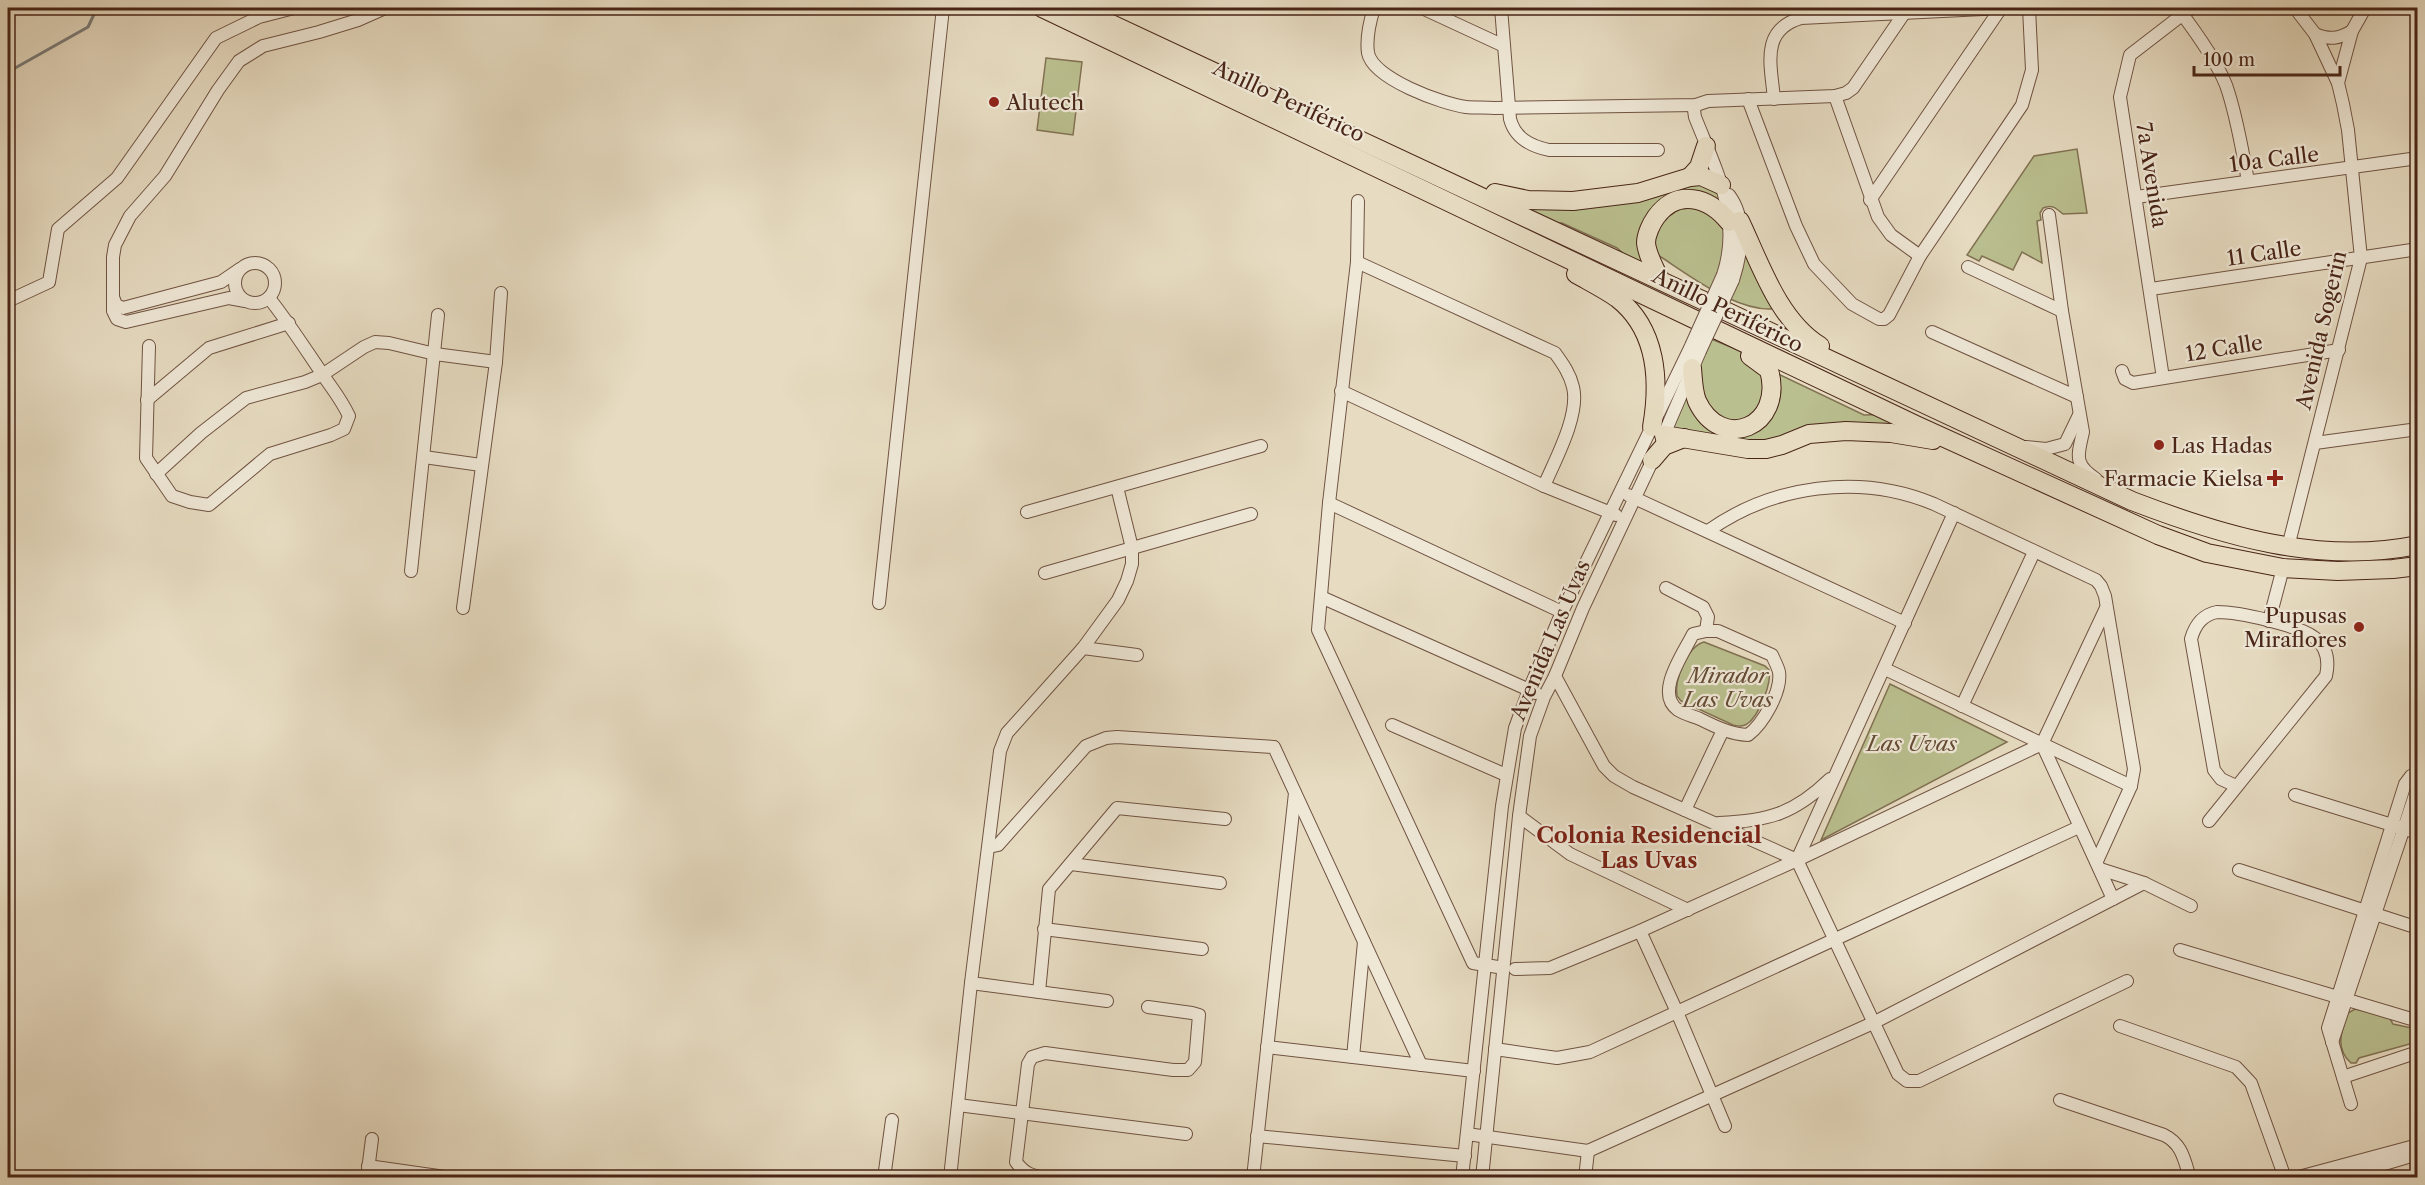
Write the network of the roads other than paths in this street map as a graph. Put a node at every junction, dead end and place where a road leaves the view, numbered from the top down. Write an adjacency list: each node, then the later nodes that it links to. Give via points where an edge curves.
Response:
1 (294, 8): 50 (street, via 259,17 216,38 117,178 58,229 49,282)
2 (386, 8): 47 (street, via 358,20 263,46 239,61 165,176 130,216 115,245)
3 (943, 8): 104 (street)
4 (1042, 8): 37 (highway, Anillo Periférico)
5 (1077, 8): 31 (highway, Anillo Periférico)
6 (1374, 8): 23 (street, via 1368,54 1374,68 1439,100 1467,107)
7 (1422, 8): 17 (street)
8 (1500, 8): 17 (street)
9 (2002, 8): 13 (street); 33 (street)
10 (2029, 8): 39 (street, via 2032,70 2022,105)
11 (2295, 8): 16 (street)
12 (2365, 8): 15 (street)
13 (1905, 10): 19 (street, via 1853,88); 21 (street, via 1788,22 1777,32 1770,47)
14 (2184, 10): 29 (street, via 2226,84); 32 (street, 7a Avenida, via 2130,55 2124,75 2120,97)
15 (2352, 31): 16 (street, via 2335,39); 18 (street)
16 (2315, 34): 18 (street)
17 (1504, 46): 23 (street)
18 (2338, 83): 27 (street, Avenida Sogerin)
19 (1835, 96): 21 (street); 33 (street)
20 (1748, 99): 21 (street); 22 (street); 39 (street, via 1814,264 1852,304 1884,320)
21 (1774, 99)
22 (1696, 105): 23 (street); 24 (street, Avenida Las Uvas, via 1695,117)
23 (1509, 107): 25 (street, via 1513,129 1536,147)
24 (1706, 146): 28 (highway, via 1699,167); 30 (street, Avenida Las Uvas)
25 (1658, 150)
26 (2418, 158): 27 (street, 10a Calle)
27 (2352, 168): 29 (street, 10a Calle); 40 (street, Avenida Sogerin)
28 (1690, 177): 30 (highway, via 1712,179); 31 (highway, via 1638,193 1573,201 1528,200)
29 (2248, 181): 32 (street, 10a Calle)
30 (1721, 185): 36 (street, Avenida Las Uvas)
31 (1462, 186): 44 (highway, Anillo Periférico)
32 (2136, 197): 45 (street, 7a Avenida)
33 (1870, 200): 39 (street, via 1891,235)
34 (1358, 201): 41 (street)
35 (2049, 215): 51 (street)
36 (1735, 221): 44 (highway, via 1707,203 1692,199 1676,200 1663,208 1651,225 1646,243); 59 (street, Avenida Las Uvas, bridge, via 1742,244); 62 (highway, via 1789,316 1809,339)
37 (1502, 226): 54 (highway, Anillo Periférico); 70 (highway, via 1627,307 1640,325 1653,358)
38 (2418, 249): 40 (street, 11 Calle)
39 (1920, 256)
40 (2361, 258): 45 (street, 11 Calle); 57 (street, Avenida Sogerin)
41 (1357, 262): 65 (street); 82 (street, via 1556,353 1574,389 1573,411)
42 (1968, 267): 51 (street)
43 (240, 269): 47 (street, via 221,282 123,308 116,305); 48 (street, via 252,263 270,269 276,286); 49 (street, via 235,288)
44 (1659, 278): 62 (highway, Anillo Periférico)
45 (2151, 289): 64 (street, 7a Avenida)
46 (501, 293): 60 (street)
47 (113, 296): 49 (street, via 117,320 126,322 229,298)
48 (269, 298): 49 (street, via 259,303); 53 (street)
49 (245, 301)
50 (8, 302)
51 (2062, 311): 66 (street)
52 (438, 315): 58 (street)
53 (289, 323): 63 (street); 67 (street, via 209,348)
54 (1721, 332): 59 (highway, via 1769,369 1772,398 1764,415 1754,424 1741,430 1730,429 1705,413 1697,400); 74 (highway, Anillo Periférico)
55 (1932, 332): 66 (street)
56 (149, 346): 67 (street)
57 (2339, 350): 64 (street, 12 Calle); 73 (street, Avenida Sogerin)
58 (435, 354): 60 (street); 63 (street, via 375,342); 77 (street)
59 (1692, 355): 70 (street, Avenida Las Uvas)
60 (496, 362): 80 (street)
61 (2122, 371): 64 (street, 12 Calle, via 2125,379 2133,383)
62 (1862, 373): 72 (highway, Anillo Periférico)
63 (322, 375): 81 (street, via 246,398); 81 (street, via 340,396 349,416 344,429 270,453 209,505 172,496)
64 (2163, 378)
65 (1341, 391): 82 (street); 87 (street)
66 (2077, 397): 68 (street)
67 (147, 400): 81 (street, via 146,458)
68 (2080, 411): 76 (street, via 2069,440); 79 (street, via 2083,432)
69 (2418, 429): 73 (street)
70 (1658, 431): 71 (highway); 78 (street, Avenida Las Uvas); 85 (street, Avenida Las Uvas)
71 (1684, 438): 74 (highway, via 1766,449 1809,434 1868,431); 78 (highway, via 1664,446)
72 (2006, 443): 76 (street); 84 (highway, Anillo Periférico)
73 (2315, 443): 95 (street, Avenida Sogerin)
74 (1957, 444): 98 (highway, Anillo Periférico, via 2158,535 2208,553)
75 (1261, 446): 83 (street)
76 (2057, 448): 79 (street)
77 (424, 457): 80 (street); 100 (street)
78 (1652, 460): 86 (street, Avenida Las Uvas)
79 (2079, 461): 84 (street)
80 (481, 465): 105 (street)
81 (156, 474)
82 (1544, 486): 89 (street)
83 (1117, 487): 88 (street); 96 (street)
84 (2106, 489): 95 (highway, Anillo Periférico, via 2196,525)
85 (1621, 491): 86 (street); 89 (street, Avenida Las Uvas)
86 (1635, 498): 92 (street, Avenida Las Uvas); 93 (street)
87 (1329, 503): 103 (street); 107 (street)
88 (1027, 512)
89 (1610, 512): 92 (street); 107 (street, Avenida Las Uvas)
90 (1954, 513): 93 (street, via 1917,497 1874,488 1816,488 1761,502); 97 (street); 109 (street)
91 (1251, 514): 96 (street)
92 (1625, 519): 114 (street, Avenida Las Uvas)
93 (1708, 531): 109 (street)
94 (2418, 545): 95 (highway, Anillo Periférico, via 2367,550)
95 (2288, 547)
96 (1132, 548): 101 (street); 111 (street, via 1132,564 1118,600)
97 (2034, 552): 106 (street, via 2096,580 2105,596); 117 (street)
98 (2283, 568): 99 (highway, Anillo Periférico); 108 (street)
99 (2412, 569)
100 (411, 571)
101 (1045, 573)
102 (1666, 588): 110 (street, via 1703,607 1708,616)
103 (1321, 597): 115 (street); 155 (street, via 1318,630 1464,945 1473,963)
104 (879, 603)
105 (463, 608)
106 (2106, 608): 120 (street); 124 (street, via 2134,769)
107 (1562, 612): 115 (street, Avenida Las Uvas)
108 (2269, 621): 125 (street, via 2315,638 2325,651 2328,667 2326,676); 125 (street, via 2225,612 2210,614 2197,623 2192,639 2214,770 2221,779)
109 (1905, 623): 113 (street)
110 (1706, 631): 119 (street, via 1694,634 1672,676 1670,700 1677,709); 119 (street, via 1718,631 1772,654 1779,672 1779,687 1757,729 1748,735)
111 (1083, 648): 112 (street); 137 (street, via 1007,733 1000,751)
112 (1137, 655)
113 (1885, 669): 117 (street); 122 (street)
114 (1555, 676): 116 (street, Avenida Las Uvas); 129 (street, via 1604,766 1633,787)
115 (1529, 690): 116 (street); 123 (street, Avenida Las Uvas, via 1515,728)
116 (1544, 697): 130 (street, Avenida Las Uvas, via 1530,736)
117 (1962, 706): 120 (street)
118 (1392, 725): 123 (street)
119 (1724, 730): 129 (street)
120 (2042, 744): 124 (street); 135 (street); 138 (street)
121 (2418, 772): 134 (street, via 2407,780)
122 (1836, 774): 133 (street, via 1789,811 1752,822); 138 (street)
123 (1506, 775): 155 (street, Avenida Las Uvas)
124 (2132, 786): 140 (street)
125 (2236, 786): 132 (street)
126 (2418, 786): 134 (street)
127 (1295, 792): 137 (street, via 1274,747 1117,736 1086,746 998,845); 152 (street); 167 (street)
128 (2295, 795): 134 (street)
129 (1685, 810): 133 (street)
130 (1519, 816): 146 (street, via 1570,854); 156 (street, Avenida Las Uvas)
131 (1225, 819): 139 (street, via 1117,808)
132 (2209, 821)
133 (1715, 824): 138 (street)
134 (2398, 826): 136 (street); 147 (street)
135 (2079, 827): 140 (street); 151 (street)
136 (2418, 833)
137 (989, 847): 158 (street)
138 (1797, 860): 146 (street); 151 (street)
139 (1071, 864): 142 (street); 148 (street, via 1049,890)
140 (2098, 865): 143 (street); 144 (street)
141 (2239, 870): 147 (street)
142 (1220, 883)
143 (2144, 883): 144 (street); 145 (street)
144 (2113, 899): 165 (street)
145 (2191, 906)
146 (1688, 910): 150 (street)
147 (2371, 913): 149 (street); 160 (street)
148 (1044, 928): 153 (street); 159 (street)
149 (2418, 928)
150 (1640, 932): 156 (street, via 1550,968); 163 (street)
151 (1834, 940): 163 (street); 165 (street)
152 (1364, 941): 170 (street); 171 (street)
153 (1202, 948)
154 (2180, 950): 160 (street)
155 (1485, 967): 156 (street); 172 (street, Avenida Las Uvas)
156 (1509, 969): 168 (street, Avenida Las Uvas)
157 (2127, 981): 165 (street, via 1919,1081 1907,1081 1898,1074)
158 (971, 983): 159 (street); 177 (street)
159 (1039, 992): 161 (street)
160 (2342, 998): 164 (street); 173 (street, via 2332,1042)
161 (1107, 1001)
162 (1148, 1007): 178 (street, via 1199,1016 1195,1062 1188,1070 1045,1053 1032,1057 1028,1064)
163 (1677, 1012): 168 (street, via 1590,1052 1557,1058); 174 (street)
164 (2418, 1021)
165 (1874, 1023): 174 (street)
166 (2120, 1026): 201 (street, via 2236,1067 2246,1075)
167 (1267, 1047): 170 (street); 183 (street)
168 (1496, 1049): 184 (street, Avenida Las Uvas)
169 (2418, 1052): 173 (street)
170 (1353, 1057): 171 (street)
171 (1420, 1065): 172 (street)
172 (1474, 1071): 182 (street, Avenida Las Uvas)
173 (2343, 1077): 176 (street)
174 (1712, 1094): 180 (street); 187 (street)
175 (2060, 1100): 200 (street, via 2175,1141)
176 (2351, 1104)
177 (958, 1105): 178 (street); 194 (street)
178 (1021, 1113): 181 (street); 195 (street, via 1016,1162 1022,1171)
179 (892, 1120): 193 (street)
180 (1725, 1126)
181 (1186, 1134)
182 (1467, 1134): 184 (street); 189 (street, Avenida Las Uvas)
183 (1257, 1136): 189 (street); 196 (street)
184 (1487, 1137): 187 (street); 198 (street, Avenida Las Uvas)
185 (372, 1139): 190 (street)
186 (2418, 1145): 202 (street)
187 (1588, 1151): 199 (street)
188 (2418, 1154): 203 (street)
189 (1465, 1156): 197 (street, Avenida Las Uvas)
190 (367, 1172): 191 (street)
191 (438, 1177): 192 (street)
192 (452, 1178)
193 (884, 1178)
194 (950, 1178)
195 (1047, 1178)
196 (1252, 1178)
197 (1462, 1178)
198 (1482, 1178)
199 (1585, 1178)
200 (2190, 1178)
201 (2285, 1178)
202 (2295, 1178)
203 (2337, 1178)

